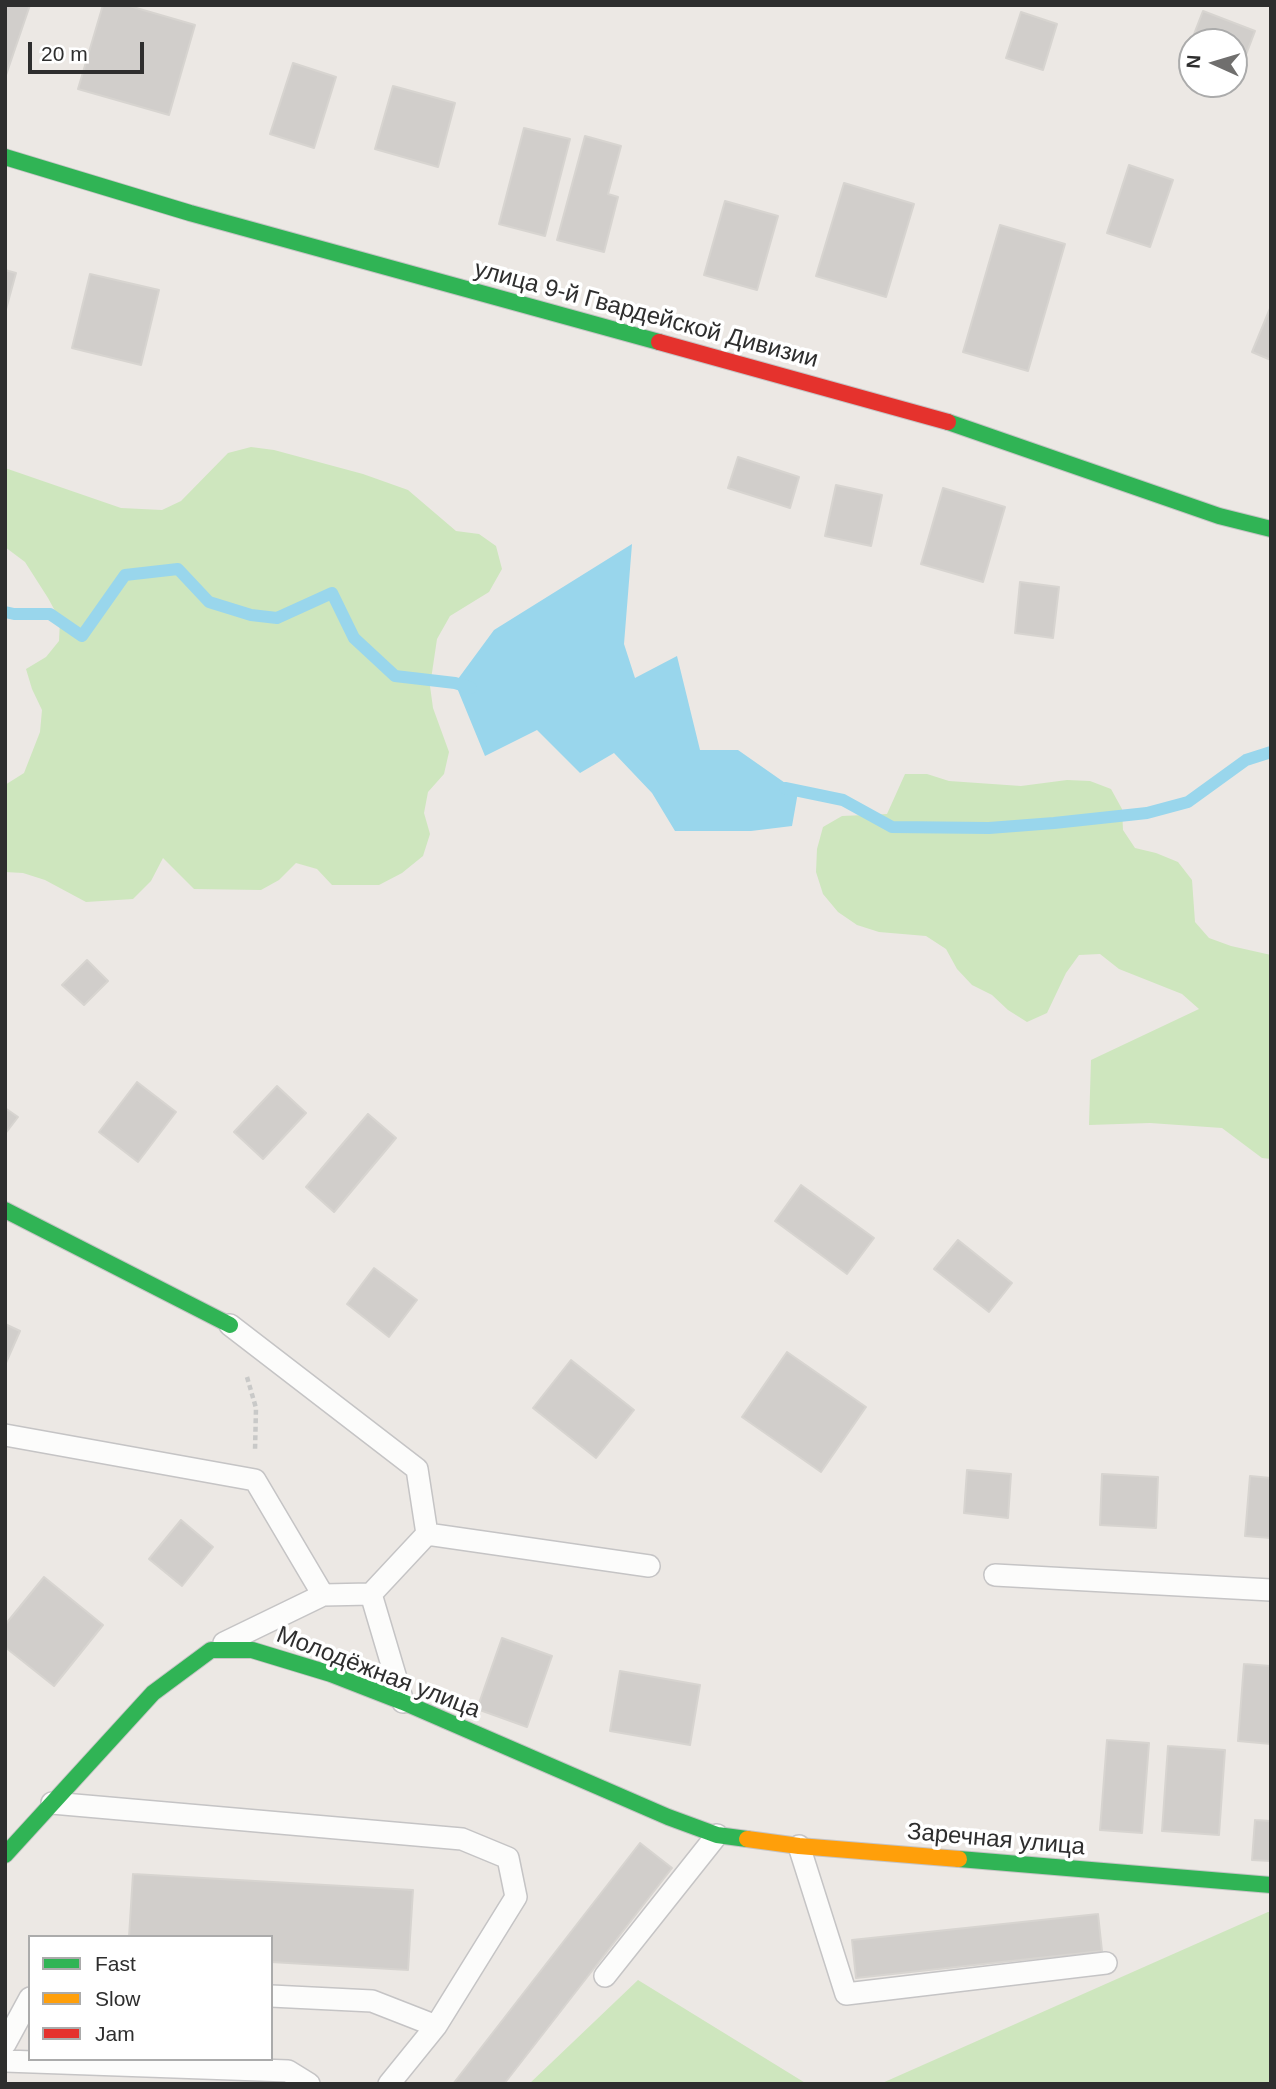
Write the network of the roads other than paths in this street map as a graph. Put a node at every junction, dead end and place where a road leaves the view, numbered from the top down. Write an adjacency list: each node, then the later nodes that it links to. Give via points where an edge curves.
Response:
1 (5, 157): 2 (street, улица 9-й Гвардейской Дивизии, via 190,213 962,426 1219,516)
2 (1271, 529)
3 (5, 1210): 4 (street)
4 (230, 1325): 6 (lane, via 417,1469)
5 (5, 1435): 11 (lane, via 255,1480)
6 (427, 1534): 7 (lane); 10 (lane)
7 (649, 1566)
8 (995, 1575): 9 (lane)
9 (1271, 1590)
10 (371, 1594): 11 (lane); 13 (lane)
11 (323, 1595): 12 (lane)
12 (211, 1650): 13 (street, Молодёжная улица, via 252,1650); 14 (street, via 153,1693)
13 (403, 1702): 15 (street, Молодёжная улица)
14 (52, 1803): 17 (street); 23 (lane, via 462,1839 508,1858 516,1897)
15 (717, 1835): 16 (street, Заречная улица); 20 (lane)
16 (799, 1846): 18 (street, Заречная улица); 19 (lane, via 846,1994)
17 (5, 1855)
18 (1271, 1885)
19 (1106, 1963)
20 (605, 1976)
21 (273, 1996): 23 (lane, via 372,2001)
22 (28, 2002): 24 (lane)
23 (436, 2026): 27 (lane)
24 (5, 2044)
25 (5, 2061): 26 (lane, via 288,2071)
26 (309, 2084)
27 (388, 2084)

